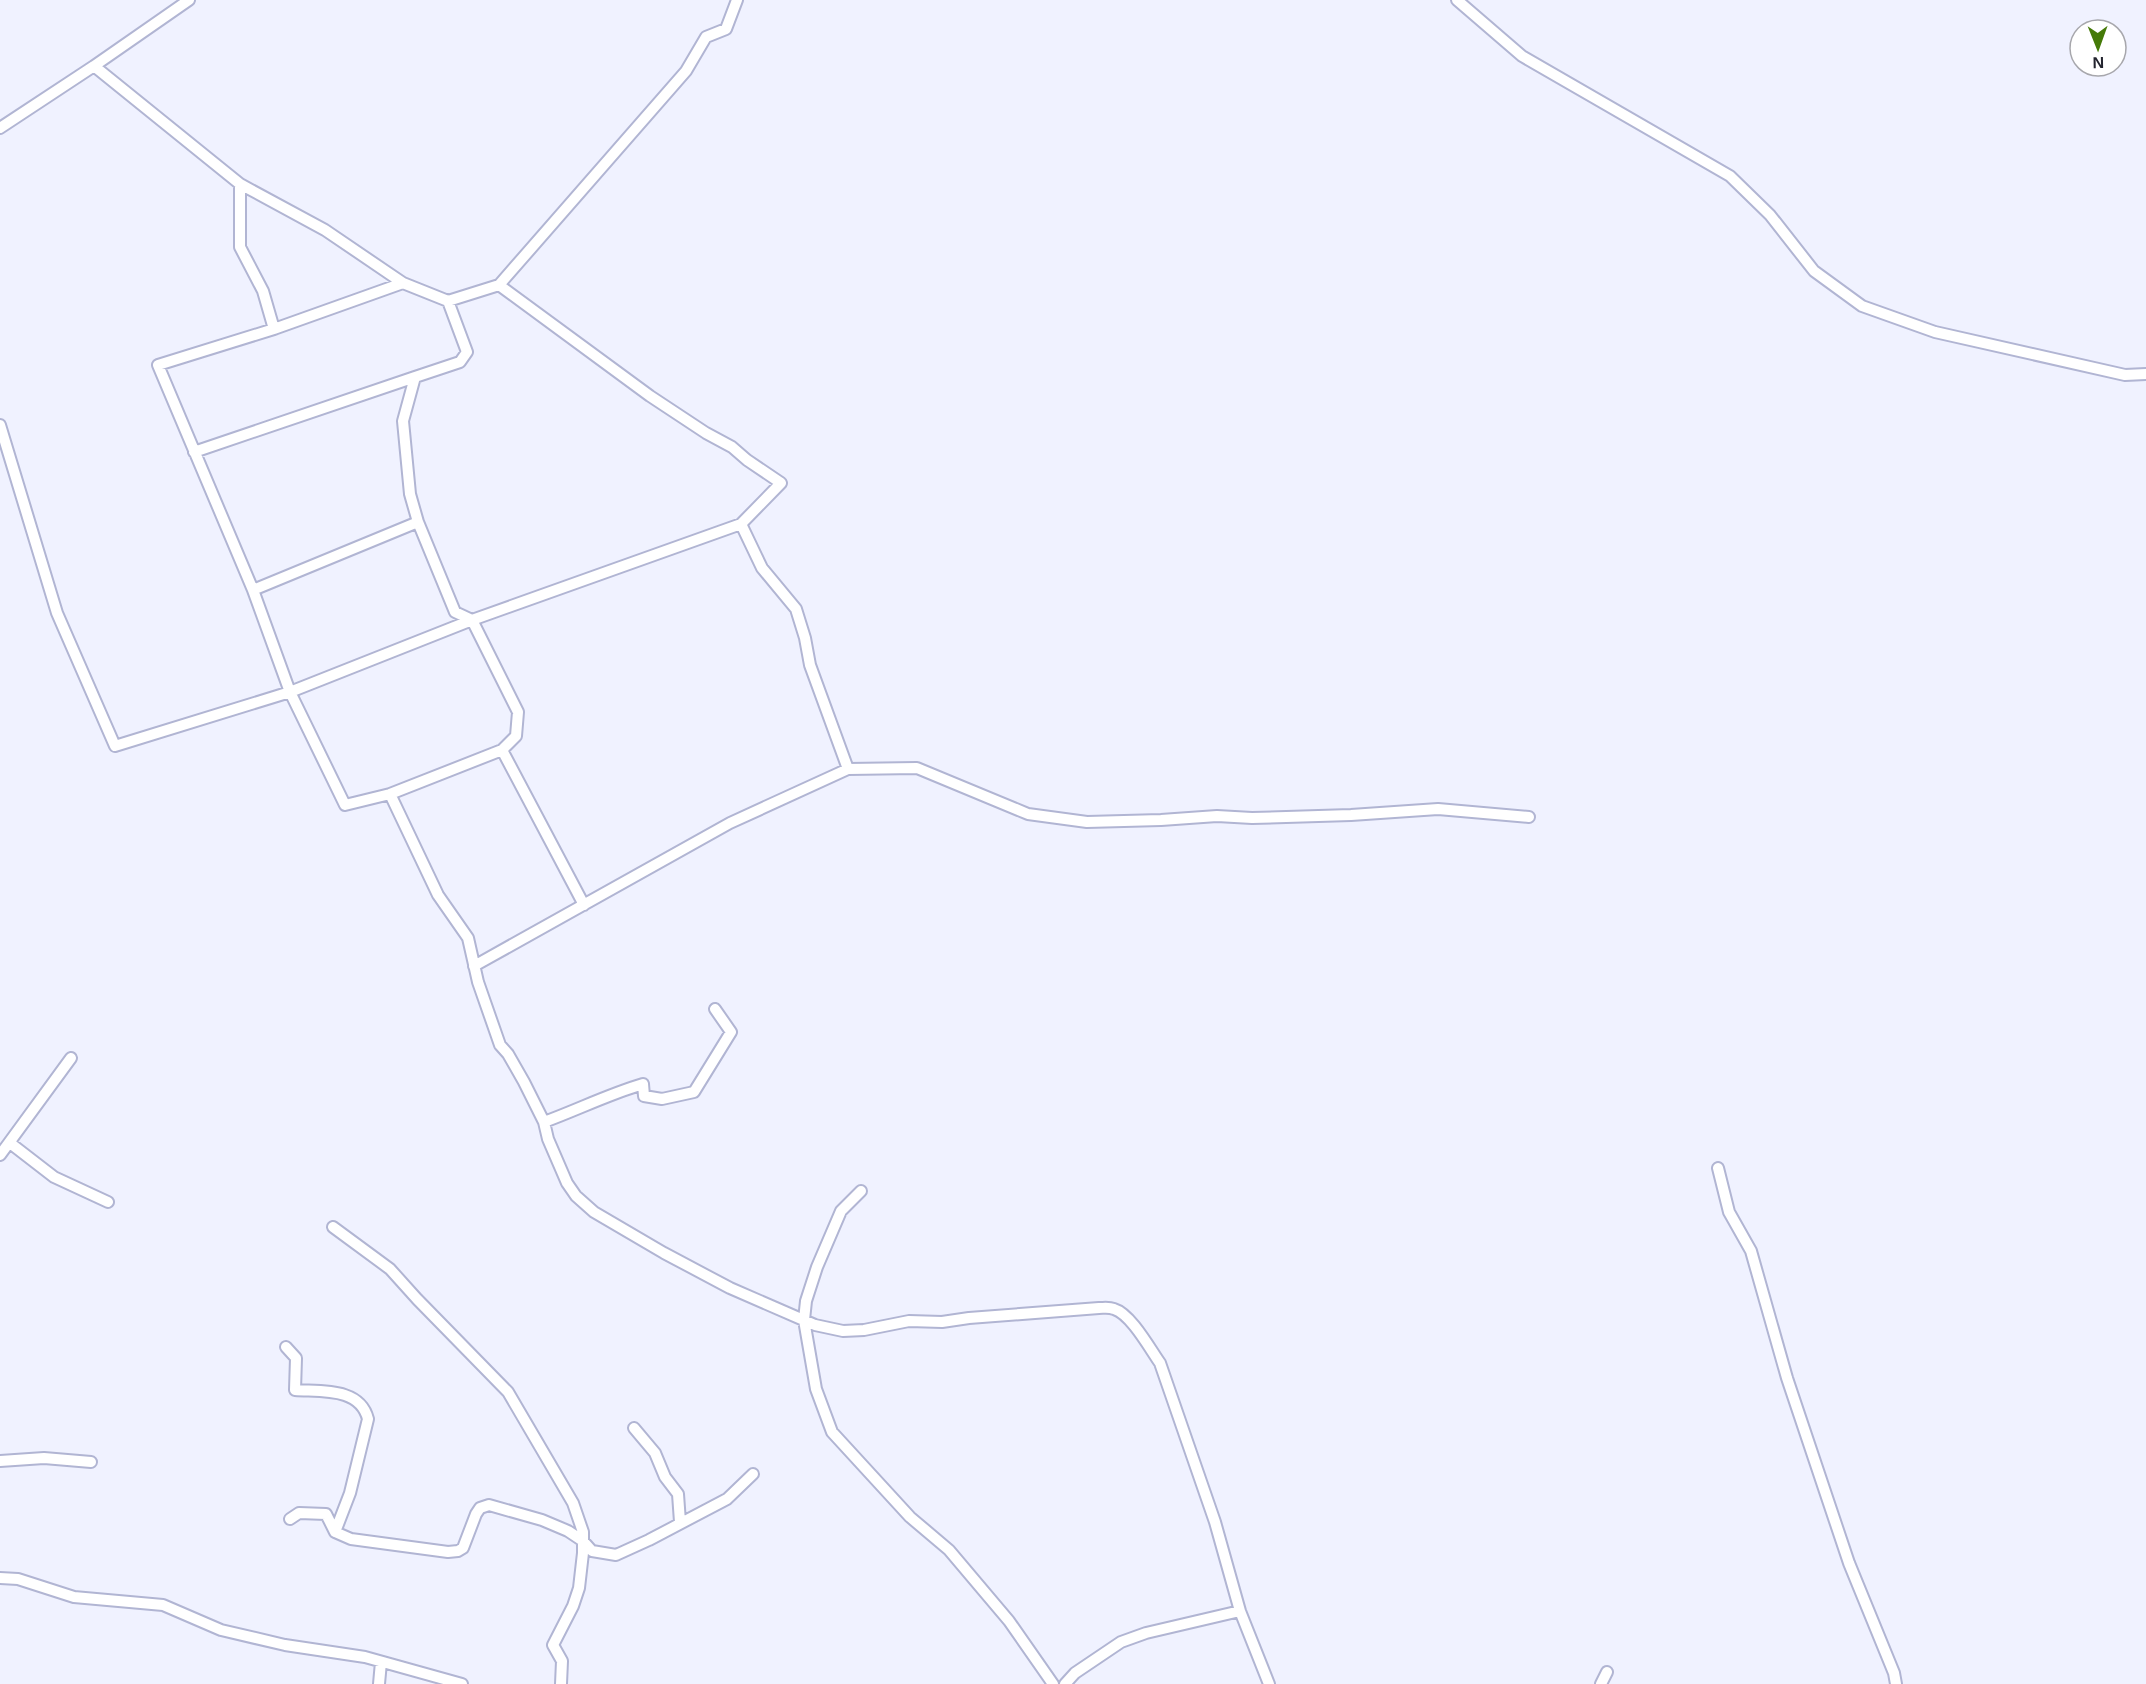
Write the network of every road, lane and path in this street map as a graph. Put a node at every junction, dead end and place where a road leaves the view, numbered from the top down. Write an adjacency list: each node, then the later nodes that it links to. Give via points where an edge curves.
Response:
1 (189, 0): 4 (street)
2 (737, 0): 8 (street, via 726,29 706,37 686,71)
3 (1457, 0): 11 (street, via 1522,56 1730,176 1770,215 1814,271 1862,306 1935,332 2125,375)
4 (94, 66): 5 (street); 6 (street)
5 (0, 128)
6 (240, 184): 7 (street, via 325,230); 10 (street, via 240,247 263,291)
7 (403, 283): 9 (street); 10 (street)
8 (499, 285): 9 (street); 16 (street, via 650,396 781,483)
9 (448, 301): 12 (street, via 467,352 460,362)
10 (274, 329): 14 (street, via 158,365)
11 (2146, 374)
12 (415, 377): 14 (street); 15 (street, via 403,421 410,494)
13 (0, 425): 19 (street, via 57,613 115,746)
14 (194, 452): 17 (street)
15 (418, 522): 17 (street); 18 (street, via 455,612)
16 (741, 524): 18 (street); 21 (street, via 762,568 796,609 810,665)
17 (253, 590): 19 (street)
18 (472, 620): 19 (street); 20 (street, via 518,712 516,736)
19 (290, 692): 22 (street, via 345,805)
20 (502, 750): 22 (street); 24 (street)
21 (848, 769): 23 (street, via 917,768 1028,814 1087,822 1340,816 1438,808); 24 (street, via 730,823)
22 (390, 794): 25 (street, via 438,895 468,938)
23 (1529, 817)
24 (584, 906): 25 (street)
25 (474, 966): 28 (street, via 500,1046)
26 (715, 1009): 28 (street, via 731,1032 694,1092 662,1099 644,1095 643,1084)
27 (71, 1058): 29 (street)
28 (544, 1122): 35 (street, via 567,1183 594,1212 685,1265)
29 (10, 1143): 30 (street); 33 (street, via 54,1177)
30 (0, 1155)
31 (1718, 1168): 56 (street, via 1729,1212 1751,1251 1798,1411 1849,1563)
32 (861, 1191): 35 (street, via 841,1211 825,1245 811,1283)
33 (108, 1202)
34 (333, 1227): 44 (street, via 390,1269 508,1392 573,1503)
35 (804, 1320): 46 (street, via 843,1331 909,1321 942,1322 1099,1308 1121,1312 1160,1363 1215,1522); 52 (street, via 816,1389 832,1432 910,1517 950,1550 1009,1621)
36 (286, 1347): 43 (street, via 296,1358 295,1390 344,1394 366,1410 367,1429)
37 (634, 1428): 42 (street, via 655,1453 665,1478 678,1494)
38 (0, 1461): 39 (street, via 44,1458)
39 (91, 1462)
40 (753, 1474): 42 (street, via 727,1499)
41 (290, 1519): 43 (street, via 299,1513 326,1514)
42 (680, 1522): 44 (street, via 616,1555 592,1551)
43 (335, 1532): 44 (street, via 351,1539 458,1551 463,1548 480,1508 489,1505 542,1520)
44 (583, 1541): 51 (street, via 579,1588 553,1645 562,1661)
45 (0, 1578): 47 (street, via 18,1579 74,1597 164,1605 220,1630)
46 (1240, 1611): 53 (street, via 1121,1641); 54 (street)
47 (381, 1662): 49 (street); 50 (street)
48 (1607, 1672): 55 (street)
49 (379, 1684)
50 (462, 1684)
51 (561, 1684)
52 (1053, 1684)
53 (1065, 1684)
54 (1269, 1684)
55 (1601, 1684)
56 (1896, 1684)

